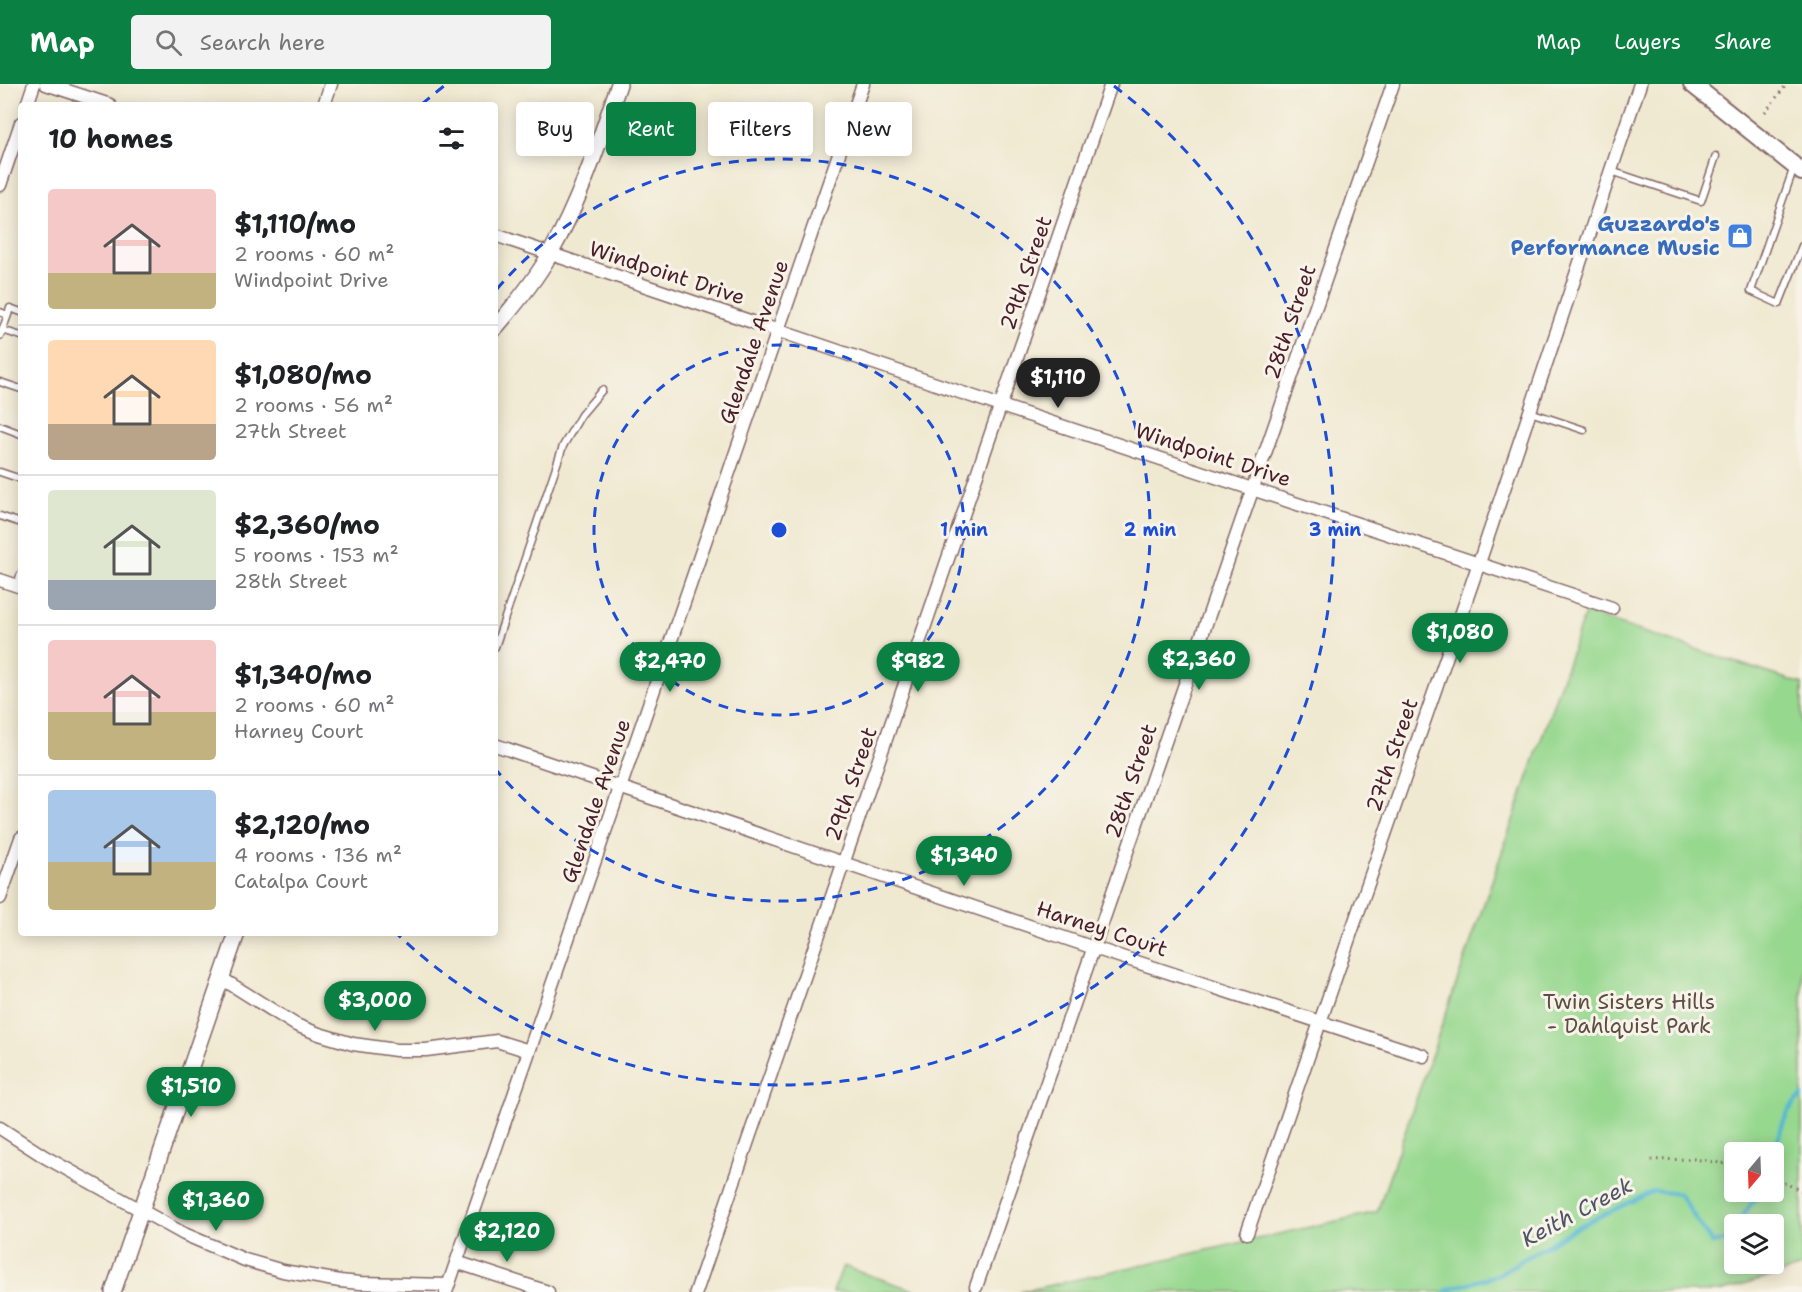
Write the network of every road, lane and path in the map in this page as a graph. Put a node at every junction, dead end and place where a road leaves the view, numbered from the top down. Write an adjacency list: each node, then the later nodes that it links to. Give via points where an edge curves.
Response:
1 (34, 84): 11 (street)
2 (45, 84): 12 (street)
3 (331, 84): 13 (street)
4 (619, 84): 22 (street, via 584,183)
5 (864, 84): 27 (street, Glendale Avenue)
6 (1112, 84): 33 (street, 29th Street)
7 (1394, 84): 40 (street, 28th Street)
8 (1640, 84): 18 (street, 27th Street)
9 (1692, 84): 17 (main road)
10 (1787, 84): 14 (path)
11 (28, 102)
12 (101, 102)
13 (325, 102)
14 (1765, 112)
15 (18, 132): 19 (street)
16 (1716, 156): 18 (lane, via 1701,201)
17 (1798, 169): 21 (lane, via 1751,291 1779,304)
18 (1611, 171): 34 (street, 27th Street)
19 (0, 185)
20 (498, 236): 22 (street, Windpoint Drive)
21 (1802, 246)
22 (550, 255): 26 (street); 27 (street, Windpoint Drive)
23 (18, 311): 25 (lane, via 10,308)
24 (0, 312): 25 (lane)
25 (8, 315): 28 (lane)
26 (498, 324)
27 (779, 331): 33 (street, Windpoint Drive); 49 (street, Glendale Avenue)
28 (1, 333): 29 (lane)
29 (18, 336)
30 (0, 382): 31 (lane)
31 (18, 388)
32 (602, 390): 47 (lane, via 563,446)
33 (1000, 406): 40 (street, Windpoint Drive); 51 (street, 29th Street)
34 (1530, 412): 36 (lane); 43 (street, 27th Street)
35 (0, 426): 37 (lane)
36 (1584, 430)
37 (18, 433)
38 (0, 472): 39 (lane)
39 (18, 478)
40 (1253, 488): 43 (street, Windpoint Drive); 54 (street, 28th Street)
41 (0, 516): 42 (lane)
42 (18, 522)
43 (1479, 563): 46 (street, Windpoint Drive); 56 (street, 27th Street)
44 (0, 580): 45 (street)
45 (18, 582)
46 (1612, 608)
47 (498, 638)
48 (498, 745): 49 (street, Harney Court)
49 (621, 788): 51 (street, Harney Court); 57 (street, Glendale Avenue)
50 (18, 847): 52 (street)
51 (845, 862): 54 (street, Harney Court); 71 (street, 29th Street)
52 (0, 898)
53 (236, 936): 55 (street)
54 (1094, 948): 56 (street, Harney Court); 67 (street, 28th Street)
55 (221, 978): 57 (street, via 296,1025 353,1044 426,1050 497,1041); 64 (street)
56 (1321, 1022): 58 (street, Harney Court); 65 (street, 27th Street)
57 (529, 1051): 66 (street, Glendale Avenue)
58 (1424, 1056)
59 (0, 1128): 64 (street)
60 (1651, 1160): 61 (path, via 1694,1159)
61 (1724, 1164)
62 (1784, 1182): 63 (path)
63 (1802, 1191)
64 (142, 1212): 68 (street, via 220,1250 283,1271 360,1283); 69 (street)
65 (1247, 1233)
66 (456, 1262): 68 (street, Glendale Avenue); 70 (street)
67 (976, 1287)
68 (447, 1288)
69 (113, 1292)
70 (548, 1292)
71 (696, 1292)

